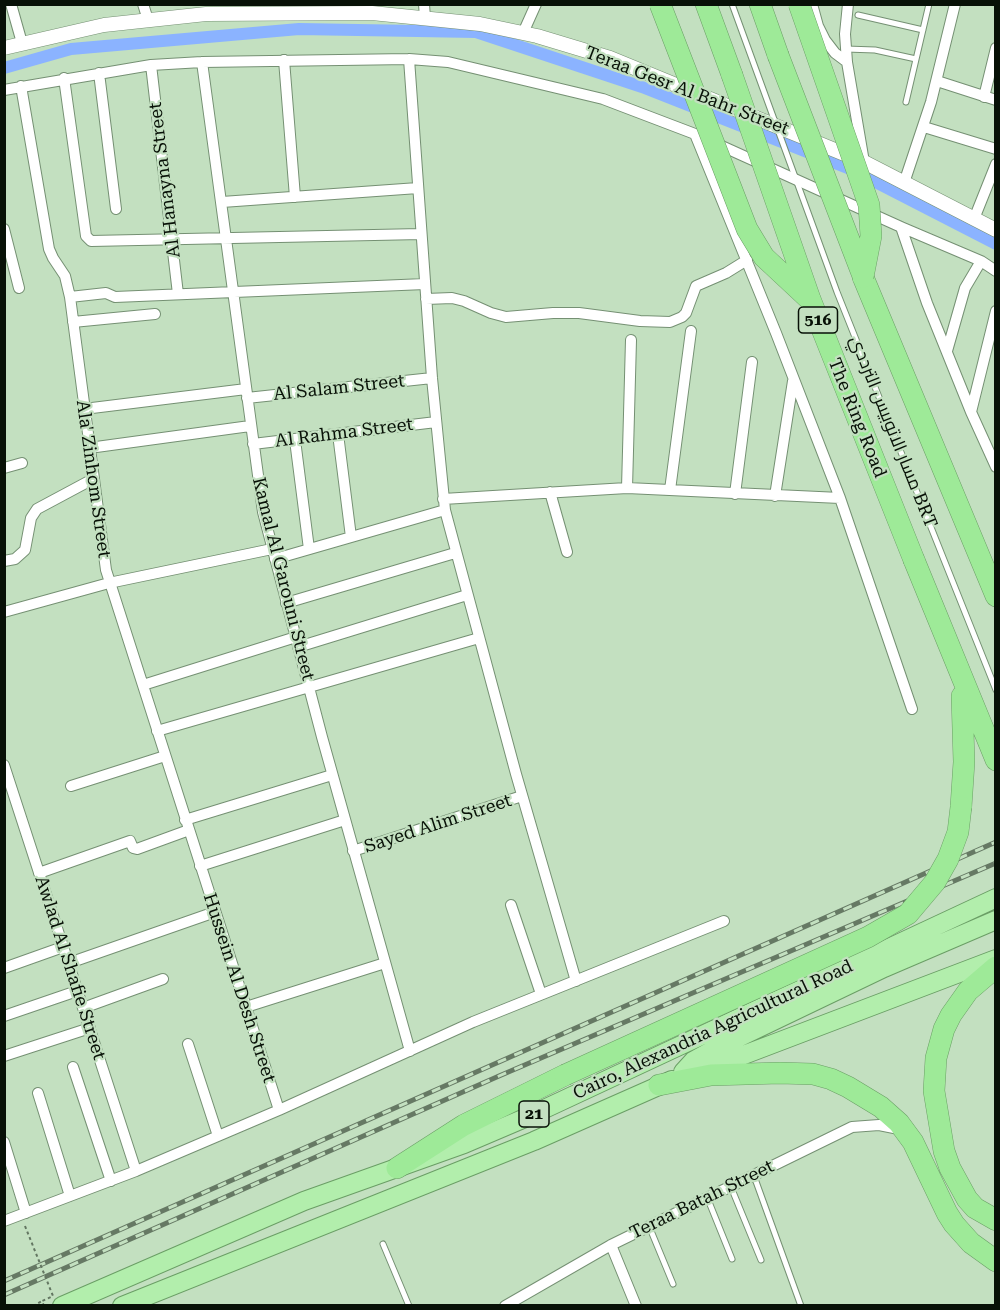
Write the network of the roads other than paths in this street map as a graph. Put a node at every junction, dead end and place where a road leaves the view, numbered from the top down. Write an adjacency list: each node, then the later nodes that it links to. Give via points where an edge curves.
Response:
1 (11, 4): 22 (street)
2 (143, 4): 19 (street)
3 (536, 4): 21 (street)
4 (660, 4): 68 (highway, bridge, via 747,229 764,257)
5 (705, 4): 68 (highway, The Ring Road / 516, bridge)
6 (732, 4): 116 (lane, مسار الاتوبيس الترددي BRT, via 837,292)
7 (760, 4): 61 (highway, bridge)
8 (799, 4): 61 (highway, bridge, via 869,205 871,236)
9 (812, 4): 30 (street, via 825,40)
10 (848, 4): 25 (street)
11 (929, 4): 20 (lane)
12 (955, 4): 34 (street)
13 (205, 9): 14 (street, Teraa Gesr Al Bahr Street); 19 (street, Teraa Gesr Al Bahr Street)
14 (258, 9): 15 (street, Teraa Gesr Al Bahr Street)
15 (313, 9): 16 (street, Teraa Gesr Al Bahr Street)
16 (351, 9): 17 (street, Teraa Gesr Al Bahr Street)
17 (424, 11): 21 (street, Teraa Gesr Al Bahr Street)
18 (858, 15): 20 (lane)
19 (148, 20): 22 (street, Teraa Gesr Al Bahr Street)
20 (923, 30): 27 (lane)
21 (524, 33): 43 (street, Teraa Gesr Al Bahr Street, via 610,58)
22 (22, 43): 23 (street, Teraa Gesr Al Bahr Street)
23 (4, 48)
24 (996, 48): 37 (street)
25 (846, 49): 27 (lane, via 875,50); 30 (street)
26 (409, 59): 28 (street, Teraa Gesr Al Bahr Street); 41 (street, Teraa Gesr Al Bahr Street, via 448,63 603,99); 46 (street)
27 (916, 59): 39 (lane)
28 (284, 60): 29 (street, Teraa Gesr Al Bahr Street); 47 (street)
29 (201, 62): 31 (street, Teraa Gesr Al Bahr Street); 48 (street, Kamal Al Garouni Street)
30 (847, 62): 43 (street)
31 (151, 65): 32 (street, Teraa Gesr Al Bahr Street); 56 (street, Al Hanayna Street)
32 (99, 73): 33 (street, Teraa Gesr Al Bahr Street); 49 (street)
33 (64, 78): 35 (street, Teraa Gesr Al Bahr Street); 56 (street, via 86,236 94,242)
34 (937, 81): 37 (street); 40 (street)
35 (21, 86): 36 (street, Teraa Gesr Al Bahr Street); 66 (street, Ala' Zinhom Street, via 49,249 65,276)
36 (4, 90)
37 (984, 97): 38 (street)
38 (996, 100)
39 (906, 102)
40 (924, 127): 42 (street); 45 (street)
41 (695, 134): 51 (street, Teraa Gesr Al Bahr Street); 58 (street)
42 (996, 149)
43 (864, 162): 45 (street, Teraa Gesr Al Bahr Street)
44 (996, 164): 50 (street)
45 (904, 183): 50 (street, Teraa Gesr Al Bahr Street)
46 (418, 188): 47 (street); 54 (street)
47 (296, 197): 48 (street)
48 (222, 202): 55 (street, Kamal Al Garouni Street)
49 (116, 209)
50 (974, 219): 53 (street, Teraa Gesr Al Bahr Street)
51 (901, 227): 59 (street, Teraa Gesr Al Bahr Street); 74 (street)
52 (4, 229): 57 (street)
53 (996, 230)
54 (421, 234): 55 (street); 62 (street)
55 (226, 239): 56 (street); 64 (street, Kamal Al Garouni Street)
56 (172, 240): 65 (street, Al Hanayna Street)
57 (6, 245): 63 (street)
58 (747, 260): 67 (street, via 693,290 686,313 676,321 579,313 506,316 452,298); 77 (street)
59 (981, 261): 60 (street, Teraa Gesr Al Bahr Street); 74 (street, via 965,288)
60 (996, 271)
61 (863, 277): 99 (highway)
62 (425, 284): 64 (street); 67 (street)
63 (19, 288)
64 (234, 292): 65 (street); 78 (street, Kamal Al Garouni Street)
65 (178, 294): 66 (street)
66 (70, 297): 71 (street, Ala' Zinhom Street)
67 (426, 299): 76 (street)
68 (810, 299): 113 (highway, The Ring Road / 516, bridge)
69 (996, 311): 80 (street)
70 (155, 314): 71 (street)
71 (73, 322): 79 (street, Ala' Zinhom Street)
72 (691, 331): 92 (street)
73 (632, 340): 91 (street)
74 (947, 351): 80 (street)
75 (752, 362): 94 (street)
76 (432, 378): 78 (street, Al Salam Street); 81 (street)
77 (794, 378): 95 (street); 96 (street)
78 (246, 393): 79 (street, Al Salam Street); 82 (street, Kamal Al Garouni Street)
79 (84, 409): 86 (street, Ala' Zinhom Street)
80 (970, 412): 88 (street)
81 (436, 422): 83 (street, Al Rahma Street); 97 (street)
82 (250, 426): 85 (street, Kamal Al Garouni Street); 86 (street)
83 (338, 435): 84 (street, Al Rahma Street); 98 (street)
84 (295, 440): 85 (street, Al Rahma Street); 100 (street)
85 (253, 444): 103 (street, Kamal Al Garouni Street)
86 (89, 448): 90 (street, Ala' Zinhom Street)
87 (22, 463): 89 (street)
88 (995, 466)
89 (4, 468)
90 (93, 478): 104 (street, via 38,509 31,518 25,550 15,559); 106 (street, Ala' Zinhom Street)
91 (627, 488): 92 (street); 93 (street)
92 (670, 490): 94 (street)
93 (550, 492): 97 (street); 101 (street)
94 (735, 494): 95 (street)
95 (775, 496): 96 (street)
96 (840, 498): 117 (street)
97 (444, 504): 98 (street); 102 (street)
98 (351, 537): 100 (street)
99 (973, 541): 105 (highway); 108 (highway)
100 (309, 549): 103 (street)
101 (567, 552)
102 (455, 553): 107 (street); 109 (street)
103 (274, 554): 106 (street); 109 (street, Kamal Al Garouni Street)
104 (4, 561)
105 (996, 576)
106 (109, 583): 110 (street); 114 (street, Ala' Zinhom Street)
107 (466, 595): 111 (street); 112 (street)
108 (996, 596)
109 (286, 603): 112 (street, Kamal Al Garouni Street)
110 (4, 612)
111 (478, 638): 115 (street); 124 (street)
112 (297, 642): 114 (street); 115 (street, Kamal Al Garouni Street)
113 (960, 675): 120 (highway, The Ring Road / 516); 159 (highway, bridge, via 964,762 958,832 936,882 908,914 868,938 464,1125)
114 (143, 685): 118 (street, Ala' Zinhom Street)
115 (309, 687): 118 (street); 122 (street, Kamal Al Garouni Street)
116 (996, 690)
117 (912, 709)
118 (157, 731): 119 (street, Ala' Zinhom Street)
119 (165, 756): 123 (street); 126 (street, Ala' Zinhom Street)
120 (996, 760)
121 (4, 765): 129 (street, Awlad Al Shafie Street)
122 (333, 775): 125 (street, Kamal Al Garouni Street); 126 (street)
123 (70, 786)
124 (522, 796): 127 (street, Sayed Alim Street); 142 (street)
125 (345, 820): 127 (street, Kamal Al Garouni Street); 128 (street)
126 (187, 825): 128 (street, Ala' Zinhom Street); 129 (street, via 137,849 129,842)
127 (353, 851): 138 (street, Kamal Al Garouni Street)
128 (200, 866): 132 (street, Hussein Al Desh Street)
129 (39, 873): 135 (street, Awlad Al Shafie Street)
130 (996, 898): 159 (highway, Cairo, Alexandria Agricultural Road / 21, via 525,1118)
131 (511, 905): 144 (street)
132 (215, 912): 137 (street); 145 (street, Hussein Al Desh Street)
133 (996, 920): 153 (highway, via 884,968 713,1050)
134 (724, 921): 142 (street)
135 (63, 947): 137 (street, Awlad Al Shafie Street); 140 (street)
136 (996, 960): 153 (highway, Cairo, Alexandria Agricultural Road / 21)
137 (69, 963): 143 (street, Awlad Al Shafie Street)
138 (385, 963): 145 (street); 150 (street, Kamal Al Garouni Street)
139 (996, 967): 167 (highway, via 968,991 944,1029 936,1058 934,1091 944,1151 954,1176 975,1208)
140 (4, 968)
141 (163, 979): 146 (street)
142 (576, 981): 144 (street)
143 (77, 991): 146 (street, Awlad Al Shafie Street); 147 (street)
144 (541, 994): 150 (street)
145 (246, 1007): 155 (street, Hussein Al Desh Street)
146 (83, 1008): 148 (street, Awlad Al Shafie Street)
147 (4, 1016)
148 (90, 1028): 151 (street); 160 (street, Awlad Al Shafie Street)
149 (188, 1044): 157 (street)
150 (410, 1051): 155 (street)
151 (4, 1056)
152 (72, 1066): 162 (street)
153 (669, 1082): 156 (highway, via 743,1073 813,1074 831,1078 870,1100); 176 (highway, Cairo, Alexandria Agricultural Road / 21)
154 (38, 1093): 164 (street)
155 (279, 1110): 157 (street)
156 (906, 1132): 161 (street, Teraa Batah Street, via 879,1125 852,1127); 174 (highway, via 954,1224 971,1243)
157 (218, 1136): 160 (street)
158 (4, 1142): 166 (street)
159 (397, 1168): 178 (highway, Cairo, Alexandria Agricultural Road / 21, via 304,1201)
160 (136, 1171): 162 (street)
161 (753, 1174): 163 (street, Teraa Batah Street); 182 (lane)
162 (111, 1181): 164 (street)
163 (730, 1186): 165 (street, Teraa Batah Street); 173 (lane)
164 (70, 1196): 166 (street)
165 (707, 1197): 169 (street, Teraa Batah Street); 172 (lane)
166 (26, 1213): 168 (street)
167 (996, 1220)
168 (4, 1221)
169 (649, 1226): 171 (street, Teraa Batah Street); 175 (lane)
170 (383, 1244): 180 (lane)
171 (611, 1245): 177 (street, Teraa Batah Street); 181 (street)
172 (732, 1259)
173 (761, 1260)
174 (996, 1261)
175 (673, 1284)
176 (148, 1300): 179 (highway, Cairo, Alexandria Agricultural Road / 21)
177 (510, 1304)
178 (62, 1305)
179 (122, 1305)
180 (409, 1305)
181 (636, 1305)
182 (801, 1305)

